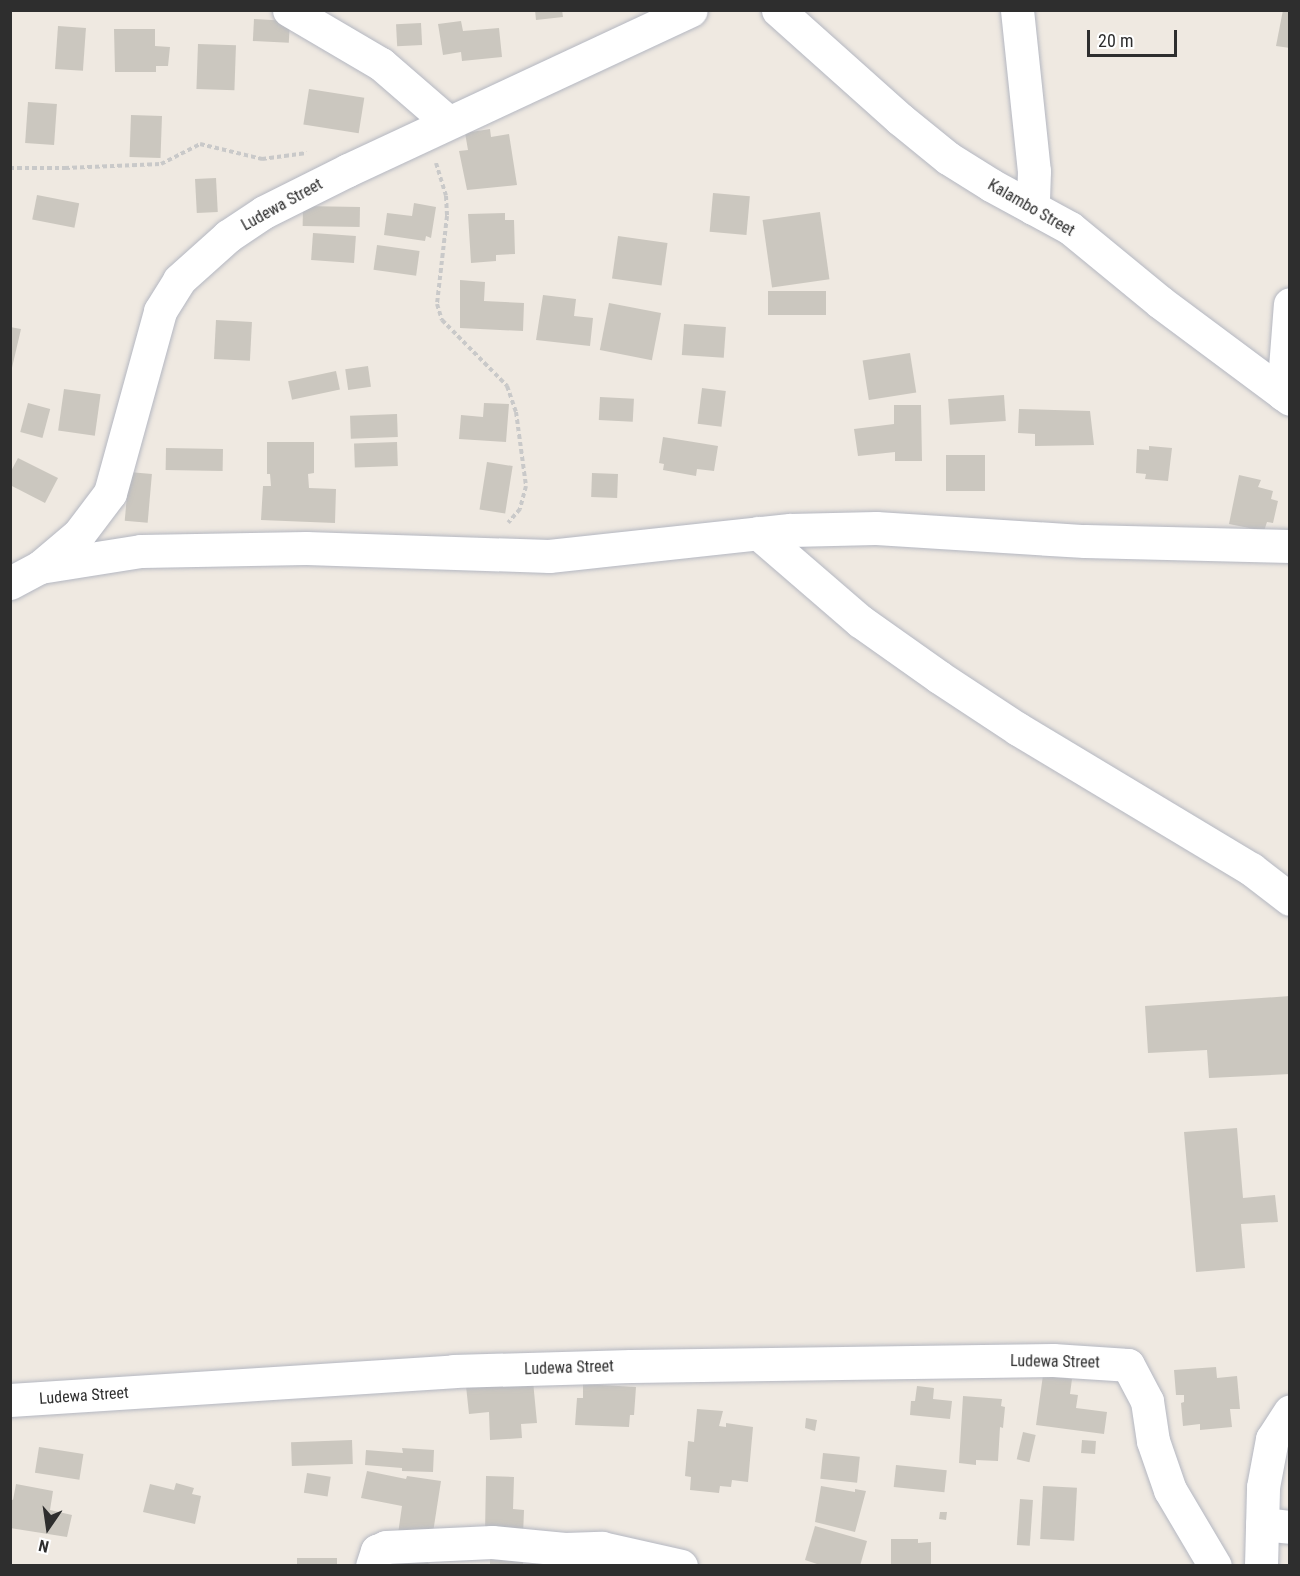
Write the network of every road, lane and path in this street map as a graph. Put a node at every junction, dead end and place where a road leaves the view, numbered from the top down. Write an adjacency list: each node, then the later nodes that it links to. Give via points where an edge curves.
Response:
1 (289, 10): 5 (street, via 381,64)
2 (691, 10): 5 (street, Ludewa Street)
3 (1017, 10): 9 (street, via 1034,171)
4 (792, 16): 9 (street, Kalambo Street, via 900,119 948,158)
5 (448, 122): 6 (street, Ludewa Street)
6 (404, 143): 14 (path, via 430,155 446,196 437,304 442,320 507,386 516,412 526,486 520,509); 15 (street, Ludewa Street, via 264,212 228,236 179,280 160,310 110,493 78,534)
7 (310, 152): 8 (path, via 262,159 200,144 161,164)
8 (10, 168)
9 (1033, 208): 11 (street, Kalambo Street, via 1070,228 1160,302)
10 (1290, 304): 11 (street)
11 (1286, 396)
12 (758, 533): 13 (street, via 876,528 1085,542); 14 (street, via 549,556); 17 (street, via 860,621 939,677 1251,869)
13 (1290, 546)
14 (477, 553): 15 (street, via 141,551)
15 (40, 567): 16 (street, Ludewa Street)
16 (10, 583)
17 (1290, 899)
18 (10, 1400): 24 (street, Ludewa Street, via 453,1371 1053,1360 1128,1365 1147,1401 1153,1441 1170,1490)
19 (1290, 1411): 20 (street, via 1272,1439 1263,1487)
20 (1276, 1525): 25 (street)
21 (564, 1557): 22 (street, via 492,1542 386,1548 377,1551); 23 (street, via 602,1548)
22 (372, 1566)
23 (681, 1566)
24 (1215, 1566)
25 (1261, 1566)

